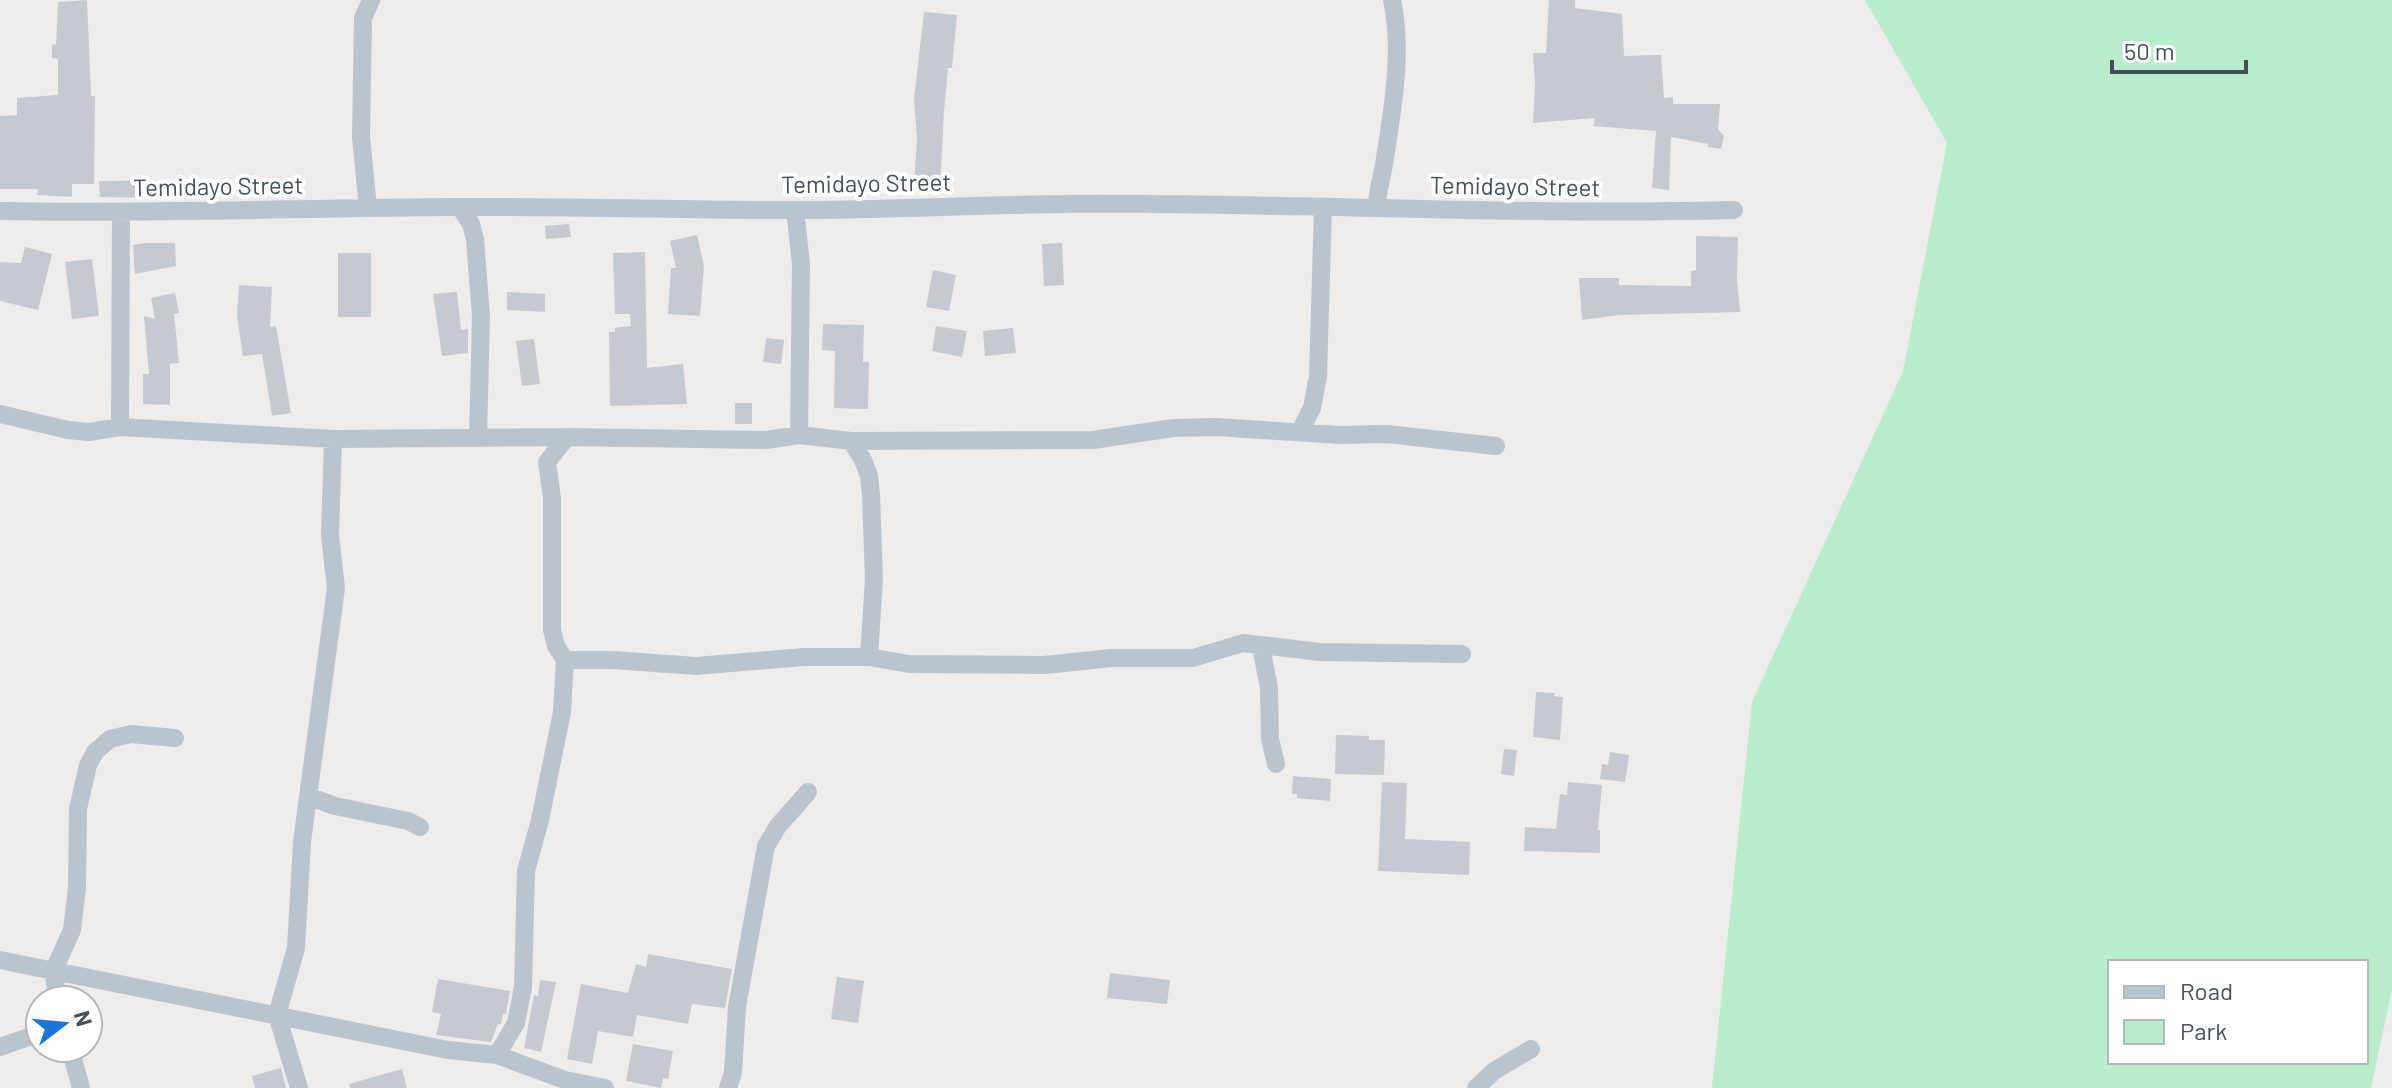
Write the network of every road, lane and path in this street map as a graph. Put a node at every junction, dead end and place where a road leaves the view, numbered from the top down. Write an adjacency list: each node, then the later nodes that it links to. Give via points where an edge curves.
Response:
1 (371, 0): 6 (street, via 363,18 361,137)
2 (1392, 0): 5 (street, via 1397,33 1391,119)
3 (460, 207): 6 (street, Temidayo Street); 7 (street, Temidayo Street); 16 (street, via 475,239 481,316)
4 (1323, 207): 5 (street, Temidayo Street); 7 (street, Temidayo Street, via 1062,204); 13 (street, via 1318,376 1312,408)
5 (1377, 207): 8 (street, Temidayo Street, via 1461,212)
6 (368, 208): 10 (street, Temidayo Street)
7 (795, 210): 14 (street, via 801,264)
8 (1734, 210)
9 (0, 211): 10 (street, Temidayo Street)
10 (121, 213): 12 (street)
11 (0, 414): 12 (street, via 68,430)
12 (120, 427): 18 (street)
13 (1300, 431): 19 (street, via 1187,427 1093,440); 20 (street)
14 (799, 435): 15 (street, via 766,440); 19 (street)
15 (567, 437): 17 (street); 21 (street)
16 (478, 438): 17 (street); 18 (street)
17 (513, 438): 21 (street)
18 (333, 439): 29 (street, via 330,535 336,588)
19 (851, 441): 24 (street, via 869,476 871,495 874,579)
20 (1496, 446)
21 (547, 462): 25 (street, via 552,630)
22 (1261, 647): 23 (street); 24 (street, via 1243,643 1193,658 1044,665 909,664); 27 (street)
23 (1462, 654)
24 (869, 657): 25 (street, via 696,666)
25 (565, 660): 38 (street, via 562,712 526,871 523,987 516,1023)
26 (175, 738): 32 (street, via 131,734 110,739 88,765 78,809 72,930)
27 (1276, 764)
28 (808, 792): 43 (street, via 766,846)
29 (308, 796): 30 (street); 34 (street, via 296,948)
30 (420, 827)
31 (0, 960): 32 (street)
32 (53, 972): 33 (street); 34 (street)
33 (55, 984)
34 (277, 1015): 38 (street); 41 (street)
35 (24, 1039): 36 (street)
36 (0, 1047)
37 (1531, 1049): 44 (street)
38 (497, 1055): 42 (street, via 565,1080)
39 (74, 1064): 40 (street)
40 (81, 1088)
41 (299, 1088)
42 (605, 1088)
43 (728, 1088)
44 (1476, 1088)

